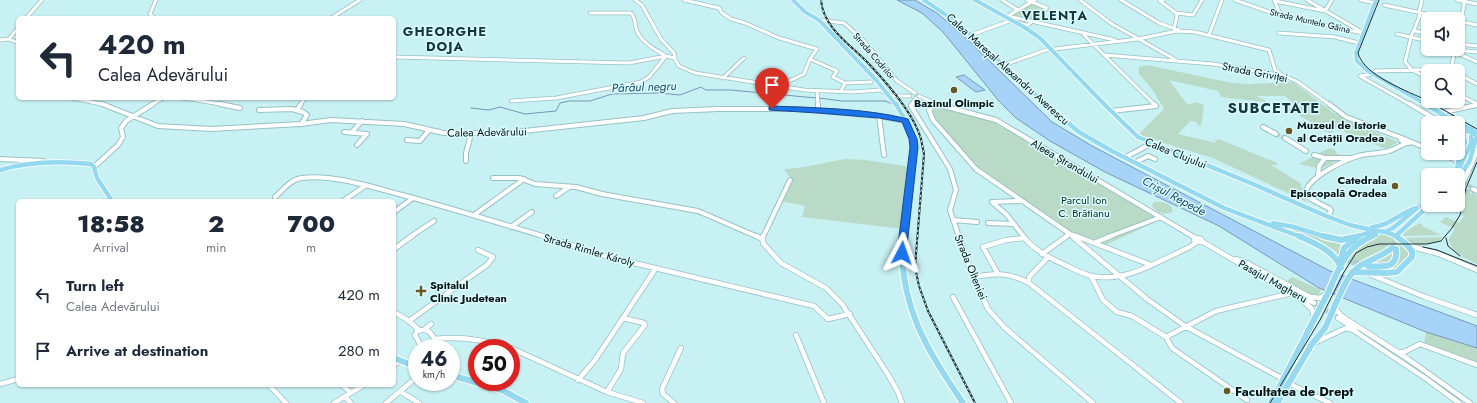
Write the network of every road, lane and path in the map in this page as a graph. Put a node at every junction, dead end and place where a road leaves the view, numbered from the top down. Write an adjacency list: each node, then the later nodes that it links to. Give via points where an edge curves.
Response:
1 (42, 0): 35 (street)
2 (156, 0): 36 (street, via 150,11)
3 (360, 0): 37 (street)
4 (635, 0): 79 (street, via 642,5 662,39 674,53)
5 (684, 0): 81 (street, via 719,8 731,18 779,38 817,49)
6 (793, 0): 40 (main road, via 805,12)
7 (924, 0): 58 (main road, Calea Mareșal Alexandru Averescu)
8 (976, 0): 38 (main road, Calea Clujului)
9 (1002, 0): 29 (street)
10 (1027, 0): 26 (street)
11 (1035, 0): 26 (street)
12 (1080, 0): 61 (street, via 1112,24)
13 (1121, 0): 50 (street, via 1144,15)
14 (1160, 0): 34 (street)
15 (1202, 0): 34 (street, via 1193,15)
16 (1222, 0): 57 (street)
17 (1235, 0): 39 (street, Strada Muntele Găina)
18 (1274, 0): 30 (street); 39 (street)
19 (1307, 0): 30 (street)
20 (1332, 0): 30 (street)
21 (1361, 0): 24 (street)
22 (1422, 0): 31 (street)
23 (1456, 0): 25 (street)
24 (1376, 1): 47 (main road)
25 (1465, 1): 27 (street); 32 (street)
26 (1031, 2): 29 (street); 44 (street, via 1047,8)
27 (1477, 4)
28 (1384, 5): 31 (street)
29 (1018, 10): 38 (street)
30 (1326, 11): 46 (street)
31 (1419, 12): 51 (street)
32 (1462, 12)
33 (590, 13): 76 (street, via 631,13 641,37 649,46)
34 (1176, 13): 50 (street)
35 (28, 16)
36 (152, 16)
37 (335, 16)
38 (1007, 16): 41 (main road, Calea Clujului); 44 (street)
39 (1281, 16): 53 (street, Strada Muntele Găina)
40 (819, 20): 96 (street, Strada Codrilor, via 845,24 862,40 889,75); 126 (main road, bridge, via 877,81)
41 (1012, 20): 43 (main road, Calea Clujului); 58 (street)
42 (1465, 22): 45 (street)
43 (1018, 23): 44 (street); 48 (main road, Calea Clujului)
44 (1030, 23): 48 (street); 54 (street)
45 (1477, 25)
46 (1352, 27): 47 (street); 53 (street)
47 (1365, 27): 53 (main road)
48 (1029, 29): 71 (main road, Calea Clujului)
49 (16, 30): 60 (street)
50 (1176, 30): 57 (street); 61 (street)
51 (1415, 31): 52 (street); 59 (street)
52 (1421, 32)
53 (1363, 33): 66 (main road)
54 (1083, 34): 64 (street); 67 (street)
55 (1279, 34): 66 (street, via 1335,37)
56 (1398, 34): 59 (street)
57 (1210, 35): 72 (street)
58 (971, 36): 84 (main road, Calea Mareșal Alexandru Averescu)
59 (1411, 37): 62 (street); 85 (street, via 1405,62)
60 (9, 39): 63 (street); 65 (street)
61 (1138, 39): 64 (street); 82 (street)
62 (1421, 39)
63 (0, 40)
64 (1120, 41): 67 (street)
65 (16, 42)
66 (1359, 43): 87 (main road, via 1355,54 1357,60)
67 (1094, 44): 71 (street); 77 (street)
68 (1272, 45): 72 (street, via 1272,49)
69 (1465, 45): 70 (street)
70 (1477, 46)
71 (1052, 49): 84 (street); 117 (main road, Calea Clujului)
72 (1269, 50): 89 (street, via 1275,70)
73 (1465, 51): 74 (street)
74 (1476, 52)
75 (1465, 55): 83 (street)
76 (666, 56): 78 (street, via 629,63); 79 (street); 107 (street, via 647,80 641,82 556,98)
77 (1104, 56): 82 (street, Strada Griviței); 117 (street, via 1156,106)
78 (396, 57)
79 (674, 58): 90 (street, via 679,66 695,73)
80 (744, 58): 90 (street)
81 (810, 59): 93 (street, via 837,71 834,77); 95 (street, via 802,76 788,82)
82 (1177, 61): 89 (street, Strada Griviței)
83 (1477, 62)
84 (1004, 65): 150 (main road, Calea Mareșal Alexandru Averescu, via 1062,119)
85 (1412, 70): 86 (street); 87 (street); 88 (street)
86 (1421, 70)
87 (1374, 73): 97 (main road); 121 (street, via 1360,76)
88 (1421, 74)
89 (1285, 76): 141 (street, Strada Griviței, via 1298,82 1346,117 1391,135)
90 (723, 78): 95 (street)
91 (1465, 78): 94 (street)
92 (871, 82): 93 (street)
93 (845, 83): 98 (street)
94 (1477, 84)
95 (784, 87): 99 (street)
96 (906, 88): 101 (street, Strada Codrilor); 101 (street, Strada Codrilor, via 915,93)
97 (1401, 90): 100 (main road); 118 (main road)
98 (841, 91): 99 (street); 101 (street, via 880,90 892,96)
99 (817, 93): 114 (street)
100 (1412, 96): 108 (main road); 122 (main road)
101 (912, 97): 110 (street, Aleea Ștrandului); 140 (street, Strada Codrilor, via 911,106)
102 (1465, 98): 109 (street)
103 (81, 100): 119 (street, Calea Adevărului, via 109,106)
104 (160, 100): 119 (street)
105 (196, 100): 111 (street)
106 (304, 100): 116 (street)
107 (511, 101)
108 (1421, 101)
109 (1477, 104): 118 (street)
110 (934, 105): 178 (street, via 930,110 933,120 976,169); 185 (street, Aleea Ștrandului, via 996,120)
111 (240, 108)
112 (1431, 108): 123 (main road)
113 (1431, 108): 124 (main road)
114 (818, 109): 120 (street, Calea Adevărului); 135 (street, Calea Adevărului, via 718,108 672,111 644,118 580,126)
115 (259, 110): 116 (street)
116 (297, 110): 128 (street, via 307,114)
117 (1111, 111): 143 (main road, Calea Clujului, via 1132,133)
118 (1444, 112): 137 (main road, via 1466,124)
119 (133, 116): 128 (street, Calea Adevărului, via 154,125 174,128 212,129); 162 (street, via 121,128 123,137 118,145)
120 (879, 116): 125 (street, Calea Adevărului); 148 (street)
121 (1429, 116)
122 (1441, 116)
123 (1442, 116)
124 (1442, 116)
125 (894, 118): 126 (street, Calea Adevărului); 131 (street)
126 (905, 119): 131 (main road)
127 (362, 121): 128 (street, Calea Adevărului, via 331,120); 130 (street, Calea Adevărului, via 404,124); 134 (street)
128 (301, 124)
129 (1263, 128): 136 (street)
130 (429, 130): 135 (street, Calea Adevărului); 139 (street, via 420,141)
131 (909, 130): 288 (main road, via 914,147 903,240 902,266 906,292 923,338)
132 (1465, 131): 137 (main road)
133 (344, 132): 134 (street)
134 (352, 132): 144 (street, via 367,134)
135 (471, 134): 155 (street)
136 (1276, 134)
137 (1476, 136): 158 (main road, via 1477,143); 164 (main road)
138 (1285, 138): 147 (street)
139 (407, 140)
140 (932, 140): 187 (street, Strada Olteniei, via 954,180 956,190 950,210)
141 (1401, 142): 142 (street); 142 (street, Strada Griviței); 152 (street, via 1388,151)
142 (1408, 143): 145 (street, Strada Griviței)
143 (1152, 144): 150 (street); 182 (main road, Calea Clujului)
144 (357, 145)
145 (1421, 146)
146 (1477, 150): 158 (street)
147 (1306, 151)
148 (884, 155)
149 (1314, 155): 151 (street)
150 (1126, 157): 159 (main road, Calea Mareșal Alexandru Averescu)
151 (1325, 158): 152 (street); 167 (street, via 1318,169)
152 (1354, 158): 167 (street)
153 (0, 159): 160 (street)
154 (1155, 159): 159 (street, via 1148,156)
155 (466, 160)
156 (1454, 160): 161 (street)
157 (1459, 160): 161 (main road)
158 (1471, 161): 165 (main road)
159 (1136, 162): 188 (main road, Calea Mareșal Alexandru Averescu, via 1223,207)
160 (62, 163): 162 (main road, via 91,164); 166 (main road, via 18,164)
161 (1458, 163): 163 (main road)
162 (94, 167): 176 (main road, via 97,178)
163 (1458, 168)
164 (1461, 168)
165 (1465, 168)
166 (0, 170)
167 (1318, 176): 184 (street, via 1305,193 1330,209)
168 (493, 178): 169 (street)
169 (524, 179): 172 (street, via 535,184); 183 (street)
170 (790, 180): 201 (street)
171 (365, 186): 174 (street, Strada Rimler Károly, via 325,178 296,179); 175 (street, Strada Rimler Károly); 177 (street)
172 (569, 187): 173 (street); 201 (street, via 698,211)
173 (556, 196)
174 (275, 197)
175 (413, 198): 179 (street); 183 (street, Strada Rimler Károly)
176 (111, 199)
177 (346, 199)
178 (1021, 201): 192 (street, via 992,202); 198 (street)
179 (396, 211)
180 (532, 212): 194 (street)
181 (1422, 212): 199 (main road)
182 (1318, 213): 184 (street); 186 (main road, Calea Clujului)
183 (474, 214): 194 (street, Strada Rimler Károly)
184 (1328, 214): 186 (street)
185 (1161, 217): 202 (street, Aleea Ștrandului); 205 (street)
186 (1333, 219): 193 (main road, Calea Clujului)
187 (953, 220): 190 (street); 224 (street, Strada Olteniei)
188 (1261, 220): 203 (main road); 210 (main road, via 1299,233); 218 (main road, Calea Mareșal Alexandru Averescu, via 1332,254)
189 (434, 221): 207 (street)
190 (977, 222)
191 (988, 223): 192 (street)
192 (1014, 224): 200 (street)
193 (1345, 224): 195 (main road, Calea Clujului); 196 (main road, Calea Clujului, via 1383,227 1408,210 1417,208)
194 (511, 227): 217 (street, Strada Rimler Károly, via 609,257)
195 (1359, 228): 197 (main road, Calea Clujului); 203 (main road, via 1362,233 1350,239)
196 (1387, 232)
197 (1377, 233): 204 (main road, Calea Clujului); 206 (main road, via 1358,237); 218 (main road, via 1354,245)
198 (1070, 234): 205 (street); 209 (street); 225 (street)
199 (1397, 235)
200 (1024, 238): 209 (street); 222 (street, via 983,247)
201 (762, 239): 233 (street, via 781,263 826,288)
202 (1196, 240): 214 (street); 215 (street, via 1188,248)
203 (1338, 240): 206 (main road)
204 (1401, 240): 211 (street, via 1416,248); 212 (main road, via 1411,249)
205 (1094, 243): 215 (street)
206 (1345, 247): 218 (main road)
207 (396, 248)
208 (478, 250): 238 (street, via 493,257 488,264)
209 (1042, 254): 213 (street)
210 (1337, 254)
211 (1439, 254): 212 (street, via 1422,251); 219 (street)
212 (1412, 257): 220 (main road, via 1394,273)
213 (1048, 258): 223 (street); 226 (street, via 1029,277)
214 (1232, 258): 227 (street, via 1247,263 1310,298 1320,298); 228 (street); 231 (street, Pasajul Magheru)
215 (1151, 265): 225 (street)
216 (1368, 266): 221 (main road, via 1384,267 1394,263 1397,258 1394,248 1362,264)
217 (656, 268): 233 (street, Strada Rimler Károly, via 814,306 828,319); 235 (street)
218 (1340, 268): 227 (main road)
219 (1477, 270)
220 (1358, 271): 221 (main road); 234 (street)
221 (1351, 273): 230 (main road)
222 (998, 274): 224 (street); 226 (street, via 1010,274)
223 (1091, 276): 225 (street); 244 (street, via 1103,300 1117,312 1132,316)
224 (973, 277): 290 (street, Strada Olteniei, via 988,309 1005,328)
225 (1121, 277): 240 (street)
226 (1029, 284): 291 (street)
227 (1328, 293): 236 (main road, bridge)
228 (1292, 294): 236 (street, via 1310,306); 240 (street, via 1216,311)
229 (953, 297): 289 (street)
230 (1336, 303): 250 (main road, bridge, via 1325,328); 255 (street, via 1337,311 1344,317)
231 (1314, 304)
232 (396, 313): 238 (street)
233 (850, 314): 287 (street, via 898,392)
234 (1477, 315)
235 (623, 318): 263 (street, via 595,360); 271 (street, via 645,325 623,354 623,368)
236 (1314, 318): 264 (main road)
237 (1338, 318): 251 (street)
238 (409, 321): 242 (street)
239 (431, 324): 241 (street)
240 (1185, 326): 244 (street); 264 (street)
241 (425, 329): 242 (street); 247 (street)
242 (419, 330): 246 (street, via 414,335)
243 (796, 335): 286 (street)
244 (1166, 338): 276 (street, via 1172,348)
245 (1420, 338): 252 (street)
246 (416, 339)
247 (433, 339)
248 (440, 339): 249 (street, via 451,336)
249 (473, 339)
250 (1312, 344): 261 (street, via 1349,328); 264 (main road)
251 (1380, 344): 258 (street); 261 (street)
252 (1416, 344): 255 (street, via 1403,353); 259 (street)
253 (681, 348): 285 (street, via 662,389 663,394)
254 (520, 352): 263 (street)
255 (1397, 352): 258 (street)
256 (396, 361): 257 (main road)
257 (408, 364)
258 (1415, 364): 273 (street)
259 (1477, 365)
260 (460, 378): 283 (main road, via 502,390)
261 (1425, 378): 277 (street)
262 (16, 380): 265 (street)
263 (578, 380): 271 (street)
264 (1286, 381): 292 (main road); 293 (main road); 294 (street)
265 (0, 384)
266 (408, 385): 270 (street)
267 (271, 387): 278 (street)
268 (344, 387): 272 (street)
269 (361, 387): 272 (street)
270 (400, 392): 281 (street); 282 (street)
271 (607, 392): 284 (street)
272 (352, 393): 274 (street)
273 (1458, 394): 275 (street); 277 (street)
274 (345, 397): 279 (street); 280 (street)
275 (1463, 398): 277 (street); 295 (street)
276 (1247, 400)
277 (1455, 401)
278 (286, 403)
279 (334, 403)
280 (352, 403)
281 (386, 403)
282 (419, 403)
283 (526, 403)
284 (643, 403)
285 (674, 403)
286 (824, 403)
287 (902, 403)
288 (963, 403)
289 (1011, 403)
290 (1093, 403)
291 (1181, 403)
292 (1271, 403)
293 (1277, 403)
294 (1330, 403)
295 (1470, 403)

